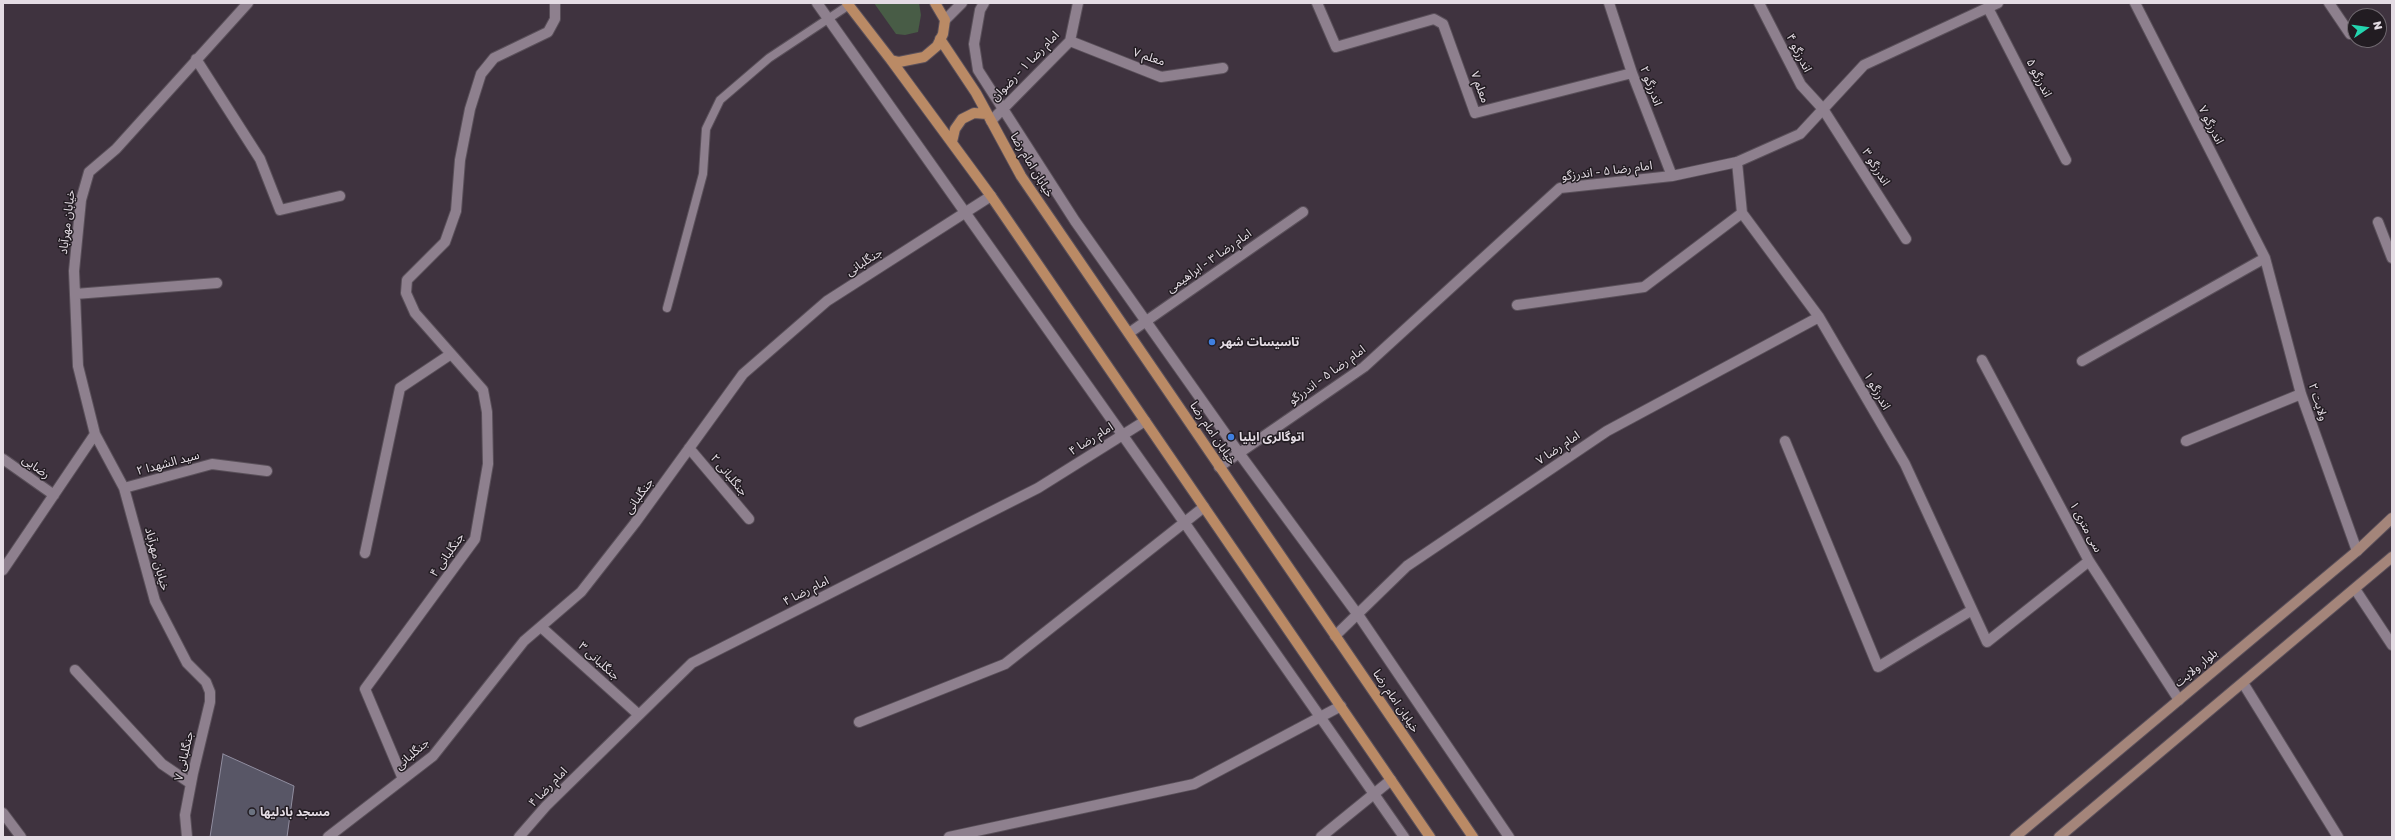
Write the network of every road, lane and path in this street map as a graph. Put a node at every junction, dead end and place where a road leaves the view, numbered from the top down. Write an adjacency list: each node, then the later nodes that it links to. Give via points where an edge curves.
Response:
1 (248, 3): 22 (street, خیابان مهرآباد)
2 (555, 3): 49 (street, جنگلبانی ۴, via 555,18 548,32 494,58 481,74 470,109 460,160 456,211 446,242 407,280 406,293 415,313)
3 (817, 3): 18 (street)
4 (934, 3): 17 (main road)
5 (947, 3): 17 (main road)
6 (962, 3): 17 (street)
7 (984, 3): 26 (street, via 974,35 975,56 978,70)
8 (1078, 3): 21 (street, امام رضا ۱ - رضوان)
9 (1317, 3): 25 (street, معلم ۷, via 1336,47 1434,19 1443,24 1475,113)
10 (1609, 3): 25 (street, اندرزگو ۲)
11 (1759, 3): 27 (street, اندرزگو ۴, via 1801,85)
12 (1998, 3): 16 (street, امام رضا ۵ - اندرزگو)
13 (2135, 3): 40 (street, اندرزگو ۷)
14 (2329, 3): 19 (street)
15 (848, 4): 18 (lane); 23 (main road)
16 (1988, 8): 27 (street, امام رضا ۵ - اندرزگو, via 1864,65); 30 (street, اندرزگو ۵)
17 (944, 16): 20 (main road)
18 (829, 18): 35 (street); 45 (lane, via 769,58 720,100 706,129 703,174)
19 (2347, 30)
20 (940, 38): 23 (main road, via 937,46 924,57 908,62); 28 (main road, خیابان امام رضا)
21 (1070, 41): 24 (street, معلم ۷, via 1161,77); 26 (street, امام رضا ۱ - رضوان)
22 (196, 59): 33 (street, via 260,159 280,210); 43 (street, خیابان مهرآباد, via 116,149 89,172 81,200 74,271)
23 (891, 60): 29 (main road)
24 (1223, 68)
25 (1632, 73): 32 (street, اندرزگو ۲)
26 (1002, 108): 28 (street, امام رضا ۱ - رضوان); 47 (street, via 1075,221)
27 (1823, 109): 31 (street, امام رضا ۵ - اندرزگو, via 1800,134); 39 (street, اندرزگو ۳)
28 (989, 117): 29 (main road, via 974,113 962,119 955,129); 48 (main road, خیابان امام رضا, via 1020,176)
29 (952, 142): 34 (main road)
30 (2066, 160)
31 (1737, 162): 32 (street, امام رضا ۵ - اندرزگو); 37 (street)
32 (1672, 176): 59 (street, امام رضا ۵ - اندرزگو, via 1560,188 1364,367)
33 (340, 196)
34 (991, 196): 35 (street, جنگلبانی); 53 (main road)
35 (966, 212): 55 (street); 58 (street, جنگلبانی, via 827,301 743,374)
36 (1303, 212): 47 (street, امام رضا ۳ - ابراهیمی)
37 (1742, 213): 44 (street, via 1644,287); 46 (street, اندرزگو ۱)
38 (2378, 222): 41 (street)
39 (1906, 240)
40 (2265, 258): 51 (street); 52 (street, ولایت ۲)
41 (2392, 258)
42 (217, 282): 43 (street)
43 (75, 294): 54 (street, خیابان مهرآباد, via 78,366)
44 (1517, 305)
45 (667, 308)
46 (1819, 316): 75 (street, اندرزگو ۱, via 1905,464); 76 (street, امام رضا ۷, via 1607,431 1407,566)
47 (1145, 321): 48 (street, امام رضا ۳ - ابراهیمی); 59 (street)
48 (1128, 333): 61 (main road, خیابان امام رضا)
49 (451, 354): 70 (street, via 400,388); 88 (street, جنگلبانی ۴, via 483,390 488,412 488,464 475,539 364,689)
50 (1982, 360): 72 (street, سی متری ۱)
51 (2082, 361)
52 (2301, 394): 57 (street); 69 (street, ولایت ۲)
53 (1145, 421): 55 (street, امام رضا ۴); 65 (main road)
54 (95, 434): 63 (street, خیابان مهرآباد); 64 (street)
55 (1123, 435): 68 (street); 85 (street, امام رضا ۴, via 1038,488 692,663)
56 (1785, 441): 75 (street, via 1878,667)
57 (2186, 441)
58 (689, 448): 67 (street, جنگلبانی ۲); 77 (street, جنگلبانی, via 581,592)
59 (1239, 453): 61 (street, امام رضا ۵ - اندرزگو); 76 (street)
60 (3, 459): 64 (street, رضایی)
61 (1219, 467): 78 (main road, خیابان امام رضا)
62 (267, 470): 63 (street, سید الشهدا ۲, via 212,464)
63 (124, 488): 81 (street, خیابان مهرآباد, via 155,601 188,664)
64 (54, 495): 73 (street)
65 (1204, 507): 68 (street); 84 (main road)
66 (2392, 518): 69 (main road, بلوار ولایت)
67 (749, 519)
68 (1184, 522): 86 (street); 87 (street, via 1005,664)
69 (2357, 551): 83 (main road, بلوار ولایت)
70 (365, 553)
71 (2392, 557): 74 (main road)
72 (2089, 561): 75 (street, اندرزگو ۱, via 1987,642); 83 (street, سی متری ۱)
73 (3, 570)
74 (2355, 589): 79 (street); 82 (main road)
75 (1972, 610)
76 (1357, 614): 78 (street, امام رضا ۷); 102 (street)
77 (541, 627): 85 (street, جنگلبانی ۳); 88 (street, جنگلبانی, via 524,641 433,756)
78 (1335, 636): 101 (main road, خیابان امام رضا)
79 (2392, 645)
80 (75, 670): 90 (street, via 162,764)
81 (206, 682): 90 (street, جنگلبانی ۷, via 210,702)
82 (2243, 683): 104 (main road); 105 (street)
83 (2178, 700): 103 (main road, بلوار ولایت)
84 (1340, 706): 86 (street); 89 (main road)
85 (639, 715): 96 (street, امام رضا ۴, via 546,806)
86 (1321, 717): 91 (street); 97 (street, via 1194,784)
87 (859, 722)
88 (404, 779): 95 (street, جنگلبانی)
89 (1391, 780): 91 (street); 100 (main road)
90 (190, 783): 94 (street, جنگلبانی ۷, via 185,815)
91 (1375, 793): 98 (street); 99 (street)
92 (3, 813): 93 (street)
93 (20, 837)
94 (186, 837)
95 (328, 837)
96 (519, 837)
97 (949, 837)
98 (1321, 837)
99 (1404, 837)
100 (1430, 837)
101 (1473, 837)
102 (1509, 837)
103 (2015, 837)
104 (2060, 837)
105 (2338, 837)

